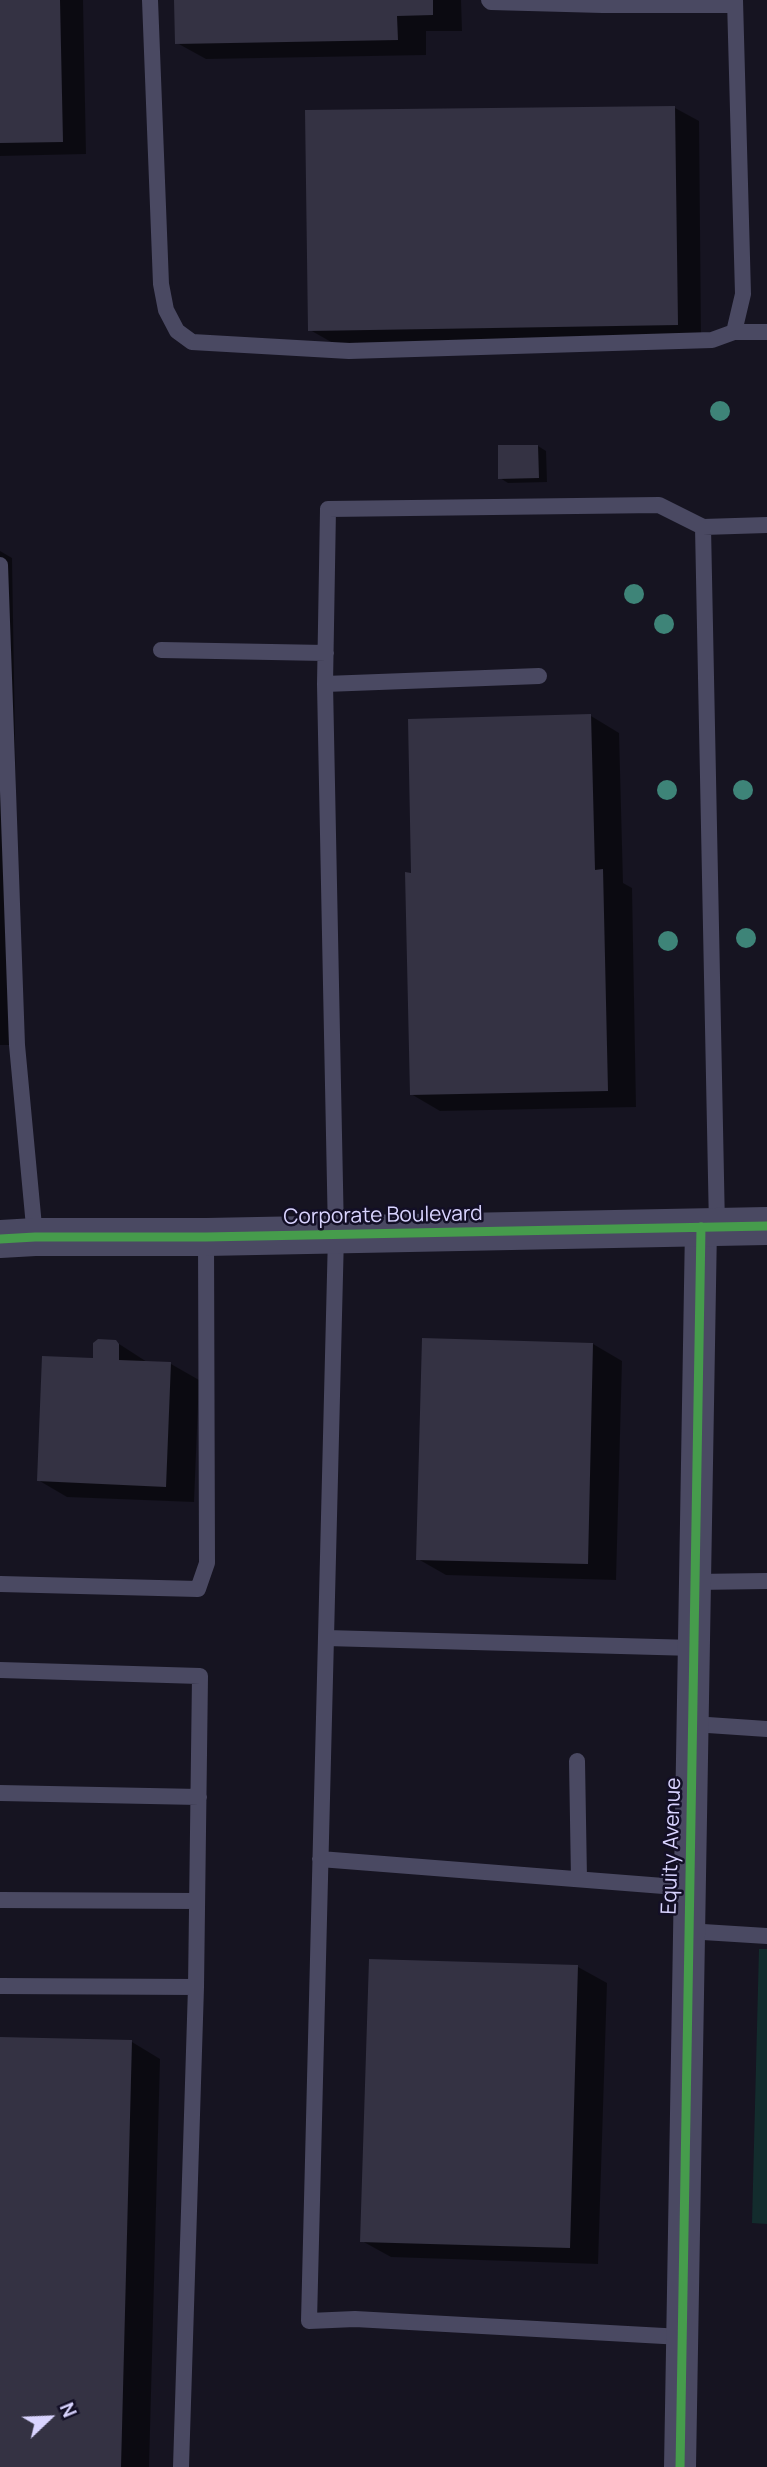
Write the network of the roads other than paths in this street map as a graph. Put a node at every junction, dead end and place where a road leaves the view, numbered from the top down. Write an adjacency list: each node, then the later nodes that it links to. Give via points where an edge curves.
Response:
1 (150, 0): 5 (lane, via 161,284 166,310 177,331 192,342 349,351 712,340)
2 (489, 0): 4 (lane)
3 (735, 2): 4 (lane); 5 (lane, via 743,294)
4 (602, 3)
5 (734, 332): 6 (lane)
6 (767, 332)
7 (767, 525): 8 (lane)
8 (704, 527): 11 (lane, via 659,505 328,509); 17 (lane)
9 (0, 565): 14 (lane)
10 (160, 650): 11 (lane)
11 (326, 653): 13 (lane)
12 (539, 676): 13 (lane)
13 (326, 684): 18 (lane)
14 (17, 1045): 15 (lane); 20 (lane)
15 (0, 1046)
16 (767, 1226): 17 (street, Corporate Boulevard)
17 (709, 1227): 18 (street, Corporate Boulevard); 22 (street, Equity Avenue)
18 (336, 1235): 19 (street, Corporate Boulevard); 24 (lane)
19 (206, 1237): 20 (street, Corporate Boulevard); 23 (lane, via 206,1563 198,1589)
20 (17, 1238)
21 (767, 1581): 22 (lane)
22 (695, 1582): 25 (street, Equity Avenue)
23 (0, 1584)
24 (326, 1638): 25 (lane); 32 (lane)
25 (694, 1648): 27 (street, Equity Avenue)
26 (0, 1670): 31 (lane, via 200,1676)
27 (693, 1724): 28 (lane); 34 (street, Equity Avenue)
28 (767, 1729)
29 (577, 1760): 33 (lane)
30 (0, 1793): 31 (lane)
31 (199, 1797): 36 (lane)
32 (320, 1859): 33 (lane); 41 (lane, via 309,2321 355,2319)
33 (579, 1879): 34 (lane)
34 (689, 1888): 37 (street, Equity Avenue)
35 (0, 1900): 36 (lane)
36 (197, 1901): 40 (lane)
37 (687, 1931): 38 (lane); 41 (street, Equity Avenue)
38 (767, 1936)
39 (0, 1986): 40 (lane)
40 (195, 1987): 42 (lane)
41 (682, 2337): 43 (street, Equity Avenue)
42 (181, 2467)
43 (680, 2467)

